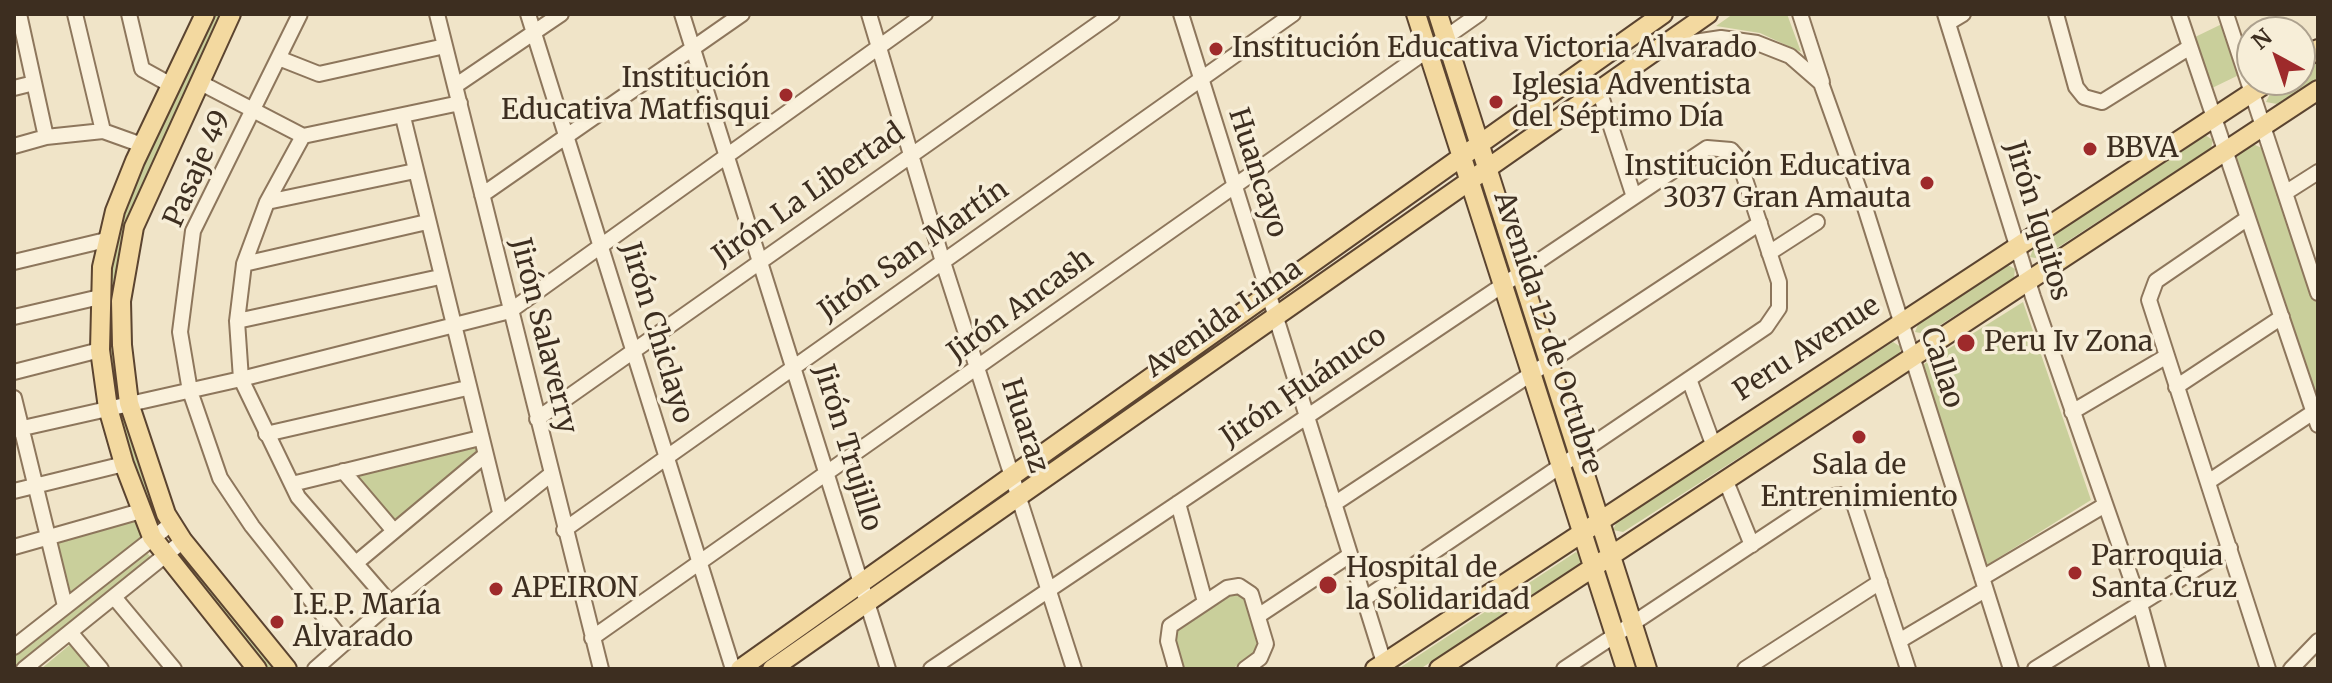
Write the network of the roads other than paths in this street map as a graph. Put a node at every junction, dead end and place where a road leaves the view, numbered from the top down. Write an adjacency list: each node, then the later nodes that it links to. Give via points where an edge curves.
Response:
1 (19, 14): 38 (street)
2 (75, 14): 52 (street)
3 (205, 14): 39 (main road)
4 (231, 14): 37 (main road)
5 (300, 14): 35 (street, Pasaje 49)
6 (437, 14): 30 (street, Jirón Salaverry)
7 (528, 14): 27 (street, Jirón Chiclayo)
8 (561, 14): 27 (street)
9 (682, 14): 33 (street, Jirón Trujillo)
10 (742, 14): 33 (street)
11 (869, 14): 29 (street, Huaraz)
12 (925, 14): 29 (street)
13 (1112, 14): 61 (street, Jirón La Libertad)
14 (1181, 14): 36 (street, Huancayo)
15 (1293, 14): 36 (street, Jirón San Martín)
16 (1416, 14): 34 (main road, Avenida 12 de Octubre)
17 (1438, 14): 28 (main road, Avenida 12 de Octubre)
18 (1479, 14): 28 (street, Jirón Ancash)
19 (1663, 14): 56 (main road, Avenida Lima)
20 (1708, 14): 32 (main road, Avenida Lima)
21 (1800, 14): 48 (street)
22 (1963, 14): 26 (street)
23 (2179, 14): 31 (street)
24 (2060, 16): 31 (street, via 2076,87 2084,97 2102,102)
25 (133, 18): 39 (street, via 142,69)
26 (1947, 19): 78 (street, Jirón Iquitos)
27 (534, 33): 40 (street); 54 (street, Jirón Chiclayo)
28 (1446, 37): 34 (street, Jirón Ancash); 56 (main road, Avenida 12 de Octubre)
29 (880, 45): 60 (street); 61 (street, Huaraz)
30 (445, 46): 35 (street, via 319,74); 40 (street, Jirón Salaverry)
31 (2190, 47): 49 (street)
32 (1659, 48): 42 (main road, Avenida Lima); 48 (street, Callao, via 1700,39 1741,39 1790,56 1821,83)
33 (693, 49): 54 (street); 60 (street, Jirón Trujillo)
34 (1427, 49): 62 (main road, Avenida 12 de Octubre); 67 (street, Jirón Ancash)
35 (281, 59): 47 (street, Pasaje 49)
36 (1200, 80): 67 (street, Huancayo); 82 (street, Jirón San Martín)
37 (199, 82): 47 (street); 113 (main road, via 134,227 126,258 121,323)
38 (34, 83): 41 (street); 55 (street)
39 (171, 85): 57 (main road)
40 (455, 86): 46 (street, Jirón Salaverry)
41 (14, 88)
42 (1599, 90): 63 (main road, Avenida Lima); 70 (street)
43 (2318, 90): 51 (main road)
44 (2246, 96): 49 (main road, Peru Avenue)
45 (2253, 96): 51 (street)
46 (460, 103): 50 (street); 69 (street, Jirón Salaverry)
47 (253, 109): 53 (street); 111 (street, Pasaje 49, via 193,231 180,332)
48 (1832, 111): 96 (street, Callao)
49 (2215, 116): 59 (street); 78 (main road, Peru Avenue)
50 (403, 117): 53 (street); 64 (street)
51 (2264, 126): 59 (main road); 68 (street)
52 (103, 131): 55 (street); 57 (street)
53 (303, 136): 71 (street)
54 (567, 136): 69 (street); 77 (street, Jirón Chiclayo)
55 (46, 137): 58 (street)
56 (1478, 144): 62 (main road, Avenida Lima); 63 (main road, Avenida 12 de Octubre)
57 (142, 145): 76 (main road)
58 (14, 146)
59 (2226, 150): 72 (street); 86 (main road)
60 (727, 155): 77 (street); 80 (street, Jirón Trujillo)
61 (912, 155): 80 (street, Jirón La Libertad); 82 (street, Huaraz)
62 (1459, 158): 66 (main road, Avenida 12 de Octubre); 89 (main road, Avenida Lima)
63 (1487, 169): 66 (main road, Avenida Lima); 84 (main road, Avenida 12 de Octubre)
64 (415, 171): 71 (street); 73 (street)
65 (2318, 172): 68 (street)
66 (1468, 182): 87 (main road, Avenida 12 de Octubre); 93 (main road, Avenida Lima)
67 (1234, 186): 89 (street, Huancayo); 104 (street, Jirón Ancash)
68 (2285, 193): 88 (street)
69 (482, 195): 91 (street, Jirón Salaverry)
70 (1634, 197): 75 (street, Jirón Huánuco, via 1707,148 1724,147 1738,158); 84 (street, Jirón Huánuco)
71 (267, 202): 83 (street)
72 (2248, 218): 94 (street); 100 (street, via 2156,281 2149,300)
73 (427, 222): 83 (street); 85 (street)
74 (1817, 222): 79 (street)
75 (1760, 223): 79 (street); 102 (street)
76 (106, 240): 81 (street); 90 (main road)
77 (601, 244): 91 (street); 99 (street, Jirón Chiclayo)
78 (2019, 244): 86 (street, Jirón Iquitos); 96 (main road, Peru Avenue)
79 (1769, 253): 108 (street, via 1780,299 1766,327)
80 (762, 259): 99 (street, Jirón La Libertad); 103 (street, Jirón Trujillo)
81 (14, 262)
82 (943, 262): 103 (street, Jirón San Martín); 104 (street, Huaraz)
83 (244, 264): 95 (street)
84 (1522, 272): 87 (street, Jirón Huánuco); 102 (main road, Avenida 12 de Octubre)
85 (440, 277): 95 (street); 97 (street)
86 (2028, 280): 101 (main road); 115 (street, Jirón Iquitos)
87 (1504, 284): 106 (main road, Avenida 12 de Octubre); 117 (street, Jirón Huánuco)
88 (2318, 293)
89 (1269, 294): 93 (street, Huancayo); 131 (main road, Avenida Lima)
90 (100, 297): 92 (street); 98 (main road)
91 (510, 311): 97 (street); 118 (street, Jirón Salaverry)
92 (14, 317)
93 (1276, 317): 117 (street, Huancayo); 137 (main road, Avenida Lima)
94 (2282, 317): 109 (street); 116 (street)
95 (237, 321): 107 (street)
96 (1899, 322): 101 (street, Callao); 122 (main road, Peru Avenue)
97 (451, 326): 107 (street); 110 (street)
98 (100, 350): 105 (street); 114 (main road)
99 (636, 351): 118 (street, Jirón La Libertad); 125 (street, Jirón Chiclayo)
100 (2167, 356): 109 (street); 115 (street)
101 (1911, 357): 132 (main road); 162 (street, Callao)
102 (1550, 362): 106 (street); 123 (main road, Avenida 12 de Octubre)
103 (794, 367): 125 (street, Jirón San Martín); 129 (street, Jirón Trujillo)
104 (979, 369): 129 (street, Jirón Ancash); 131 (street, Huaraz)
105 (14, 372)
106 (1532, 374): 127 (main road, Avenida 12 de Octubre); 139 (street)
107 (241, 379): 111 (street); 120 (street)
108 (1689, 379): 122 (street); 123 (street)
109 (2176, 387): 133 (street)
110 (467, 388): 120 (street); 121 (street)
111 (190, 391): 113 (street); 178 (street, Pasaje 49, via 220,478)
112 (14, 398): 119 (street)
113 (129, 403): 114 (street); 144 (main road)
114 (108, 408): 119 (street); 126 (main road)
115 (2072, 412): 140 (street, Jirón Iquitos)
116 (2317, 415): 133 (street)
117 (1307, 416): 138 (street, Jirón Huánuco); 139 (street, Huancayo)
118 (537, 419): 130 (street, Jirón Salaverry)
119 (18, 430): 135 (street)
120 (266, 434): 134 (street)
121 (480, 438): 124 (street); 128 (street)
122 (1713, 444): 143 (main road, Peru Avenue)
123 (1579, 454): 127 (street); 143 (main road, Avenida 12 de Octubre)
124 (484, 456): 142 (street); 146 (street)
125 (668, 457): 145 (street, Jirón San Martín); 158 (street, Jirón Chiclayo)
126 (124, 464): 135 (street); 141 (main road)
127 (1561, 465): 147 (main road, Avenida 12 de Octubre); 165 (street)
128 (343, 471): 134 (street); 146 (street)
129 (829, 473): 158 (street, Jirón Ancash); 161 (street, Jirón Trujillo)
130 (550, 475): 142 (street); 145 (street, Jirón Salaverry)
131 (1012, 476): 137 (street, Huaraz); 161 (main road, Avenida Lima)
132 (1725, 479): 151 (street); 154 (main road)
133 (2208, 482): 153 (street)
134 (292, 484): 157 (street)
135 (36, 486): 136 (street); 149 (street)
136 (14, 491)
137 (1019, 496): 163 (street, Huaraz); 168 (main road, Avenida Lima)
138 (1178, 503): 163 (street, Jirón Huánuco); 166 (street)
139 (1334, 504): 156 (street, Huancayo)
140 (2105, 505): 162 (street); 169 (street, Jirón Iquitos)
141 (141, 511): 148 (main road); 149 (street)
142 (500, 512): 167 (street)
143 (1600, 519): 147 (main road, Peru Avenue); 154 (main road, Avenida 12 de Octubre)
144 (171, 524): 148 (street); 150 (main road)
145 (564, 530): 175 (street, Jirón Salaverry)
146 (394, 531): 157 (street)
147 (1582, 531): 159 (main road, Avenida 12 de Octubre); 180 (main road, Peru Avenue)
148 (152, 537): 155 (main road); 170 (street)
149 (48, 539): 152 (street); 170 (street)
150 (183, 541): 155 (street); 185 (main road)
151 (1752, 545): 160 (street, via 1822,498 1839,495 1854,504); 172 (street)
152 (14, 547)
153 (2230, 548): 169 (street); 205 (street)
154 (1611, 554): 159 (main road); 172 (main road, Avenida 12 de Octubre)
155 (165, 555): 164 (street); 184 (main road)
156 (1350, 555): 165 (street, Huancayo); 171 (street)
157 (356, 563): 167 (street)
158 (701, 564): 175 (street, Jirón Ancash); 188 (street, Jirón Chiclayo)
159 (1594, 565): 174 (main road, Avenida 12 de Octubre); 196 (main road)
160 (1880, 582): 176 (street); 200 (street)
161 (860, 583): 168 (street, Jirón Trujillo); 189 (main road, Avenida Lima)
162 (1984, 584): 176 (street); 202 (street, Callao)
163 (1048, 590): 192 (street, Jirón Huánuco); 193 (street, Huaraz)
164 (114, 597): 173 (street); 183 (street)
165 (1364, 599): 180 (street, Huancayo)
166 (1205, 602): 171 (street, via 1227,588 1244,588); 194 (street, via 1168,631)
167 (390, 603): 178 (street)
168 (867, 603): 190 (main road, Avenida Lima); 191 (street, Jirón Trujillo)
169 (2140, 604): 203 (street); 204 (street, Jirón Iquitos)
170 (65, 606): 179 (street)
171 (1258, 616): 195 (street, via 1265,647)
172 (1633, 623): 174 (street); 199 (main road, Avenida 12 de Octubre)
173 (70, 632): 181 (street); 182 (street)
174 (1615, 635): 197 (street); 198 (main road, Avenida 12 de Octubre)
175 (592, 638): 187 (street, Jirón Salaverry)
176 (1899, 641): 201 (street)
177 (2318, 641): 206 (street)
178 (345, 643): 186 (street)
179 (15, 644)
180 (1382, 667)
181 (24, 669)
182 (101, 669)
183 (174, 669)
184 (257, 669)
185 (287, 669)
186 (315, 669)
187 (601, 669)
188 (733, 669)
189 (740, 669)
190 (772, 669)
191 (888, 669)
192 (931, 669)
193 (1074, 669)
194 (1176, 669)
195 (1245, 669)
196 (1439, 669)
197 (1564, 669)
198 (1626, 669)
199 (1647, 669)
200 (1745, 669)
201 (1908, 669)
202 (2011, 669)
203 (2035, 669)
204 (2158, 669)
205 (2268, 669)
206 (2291, 669)

